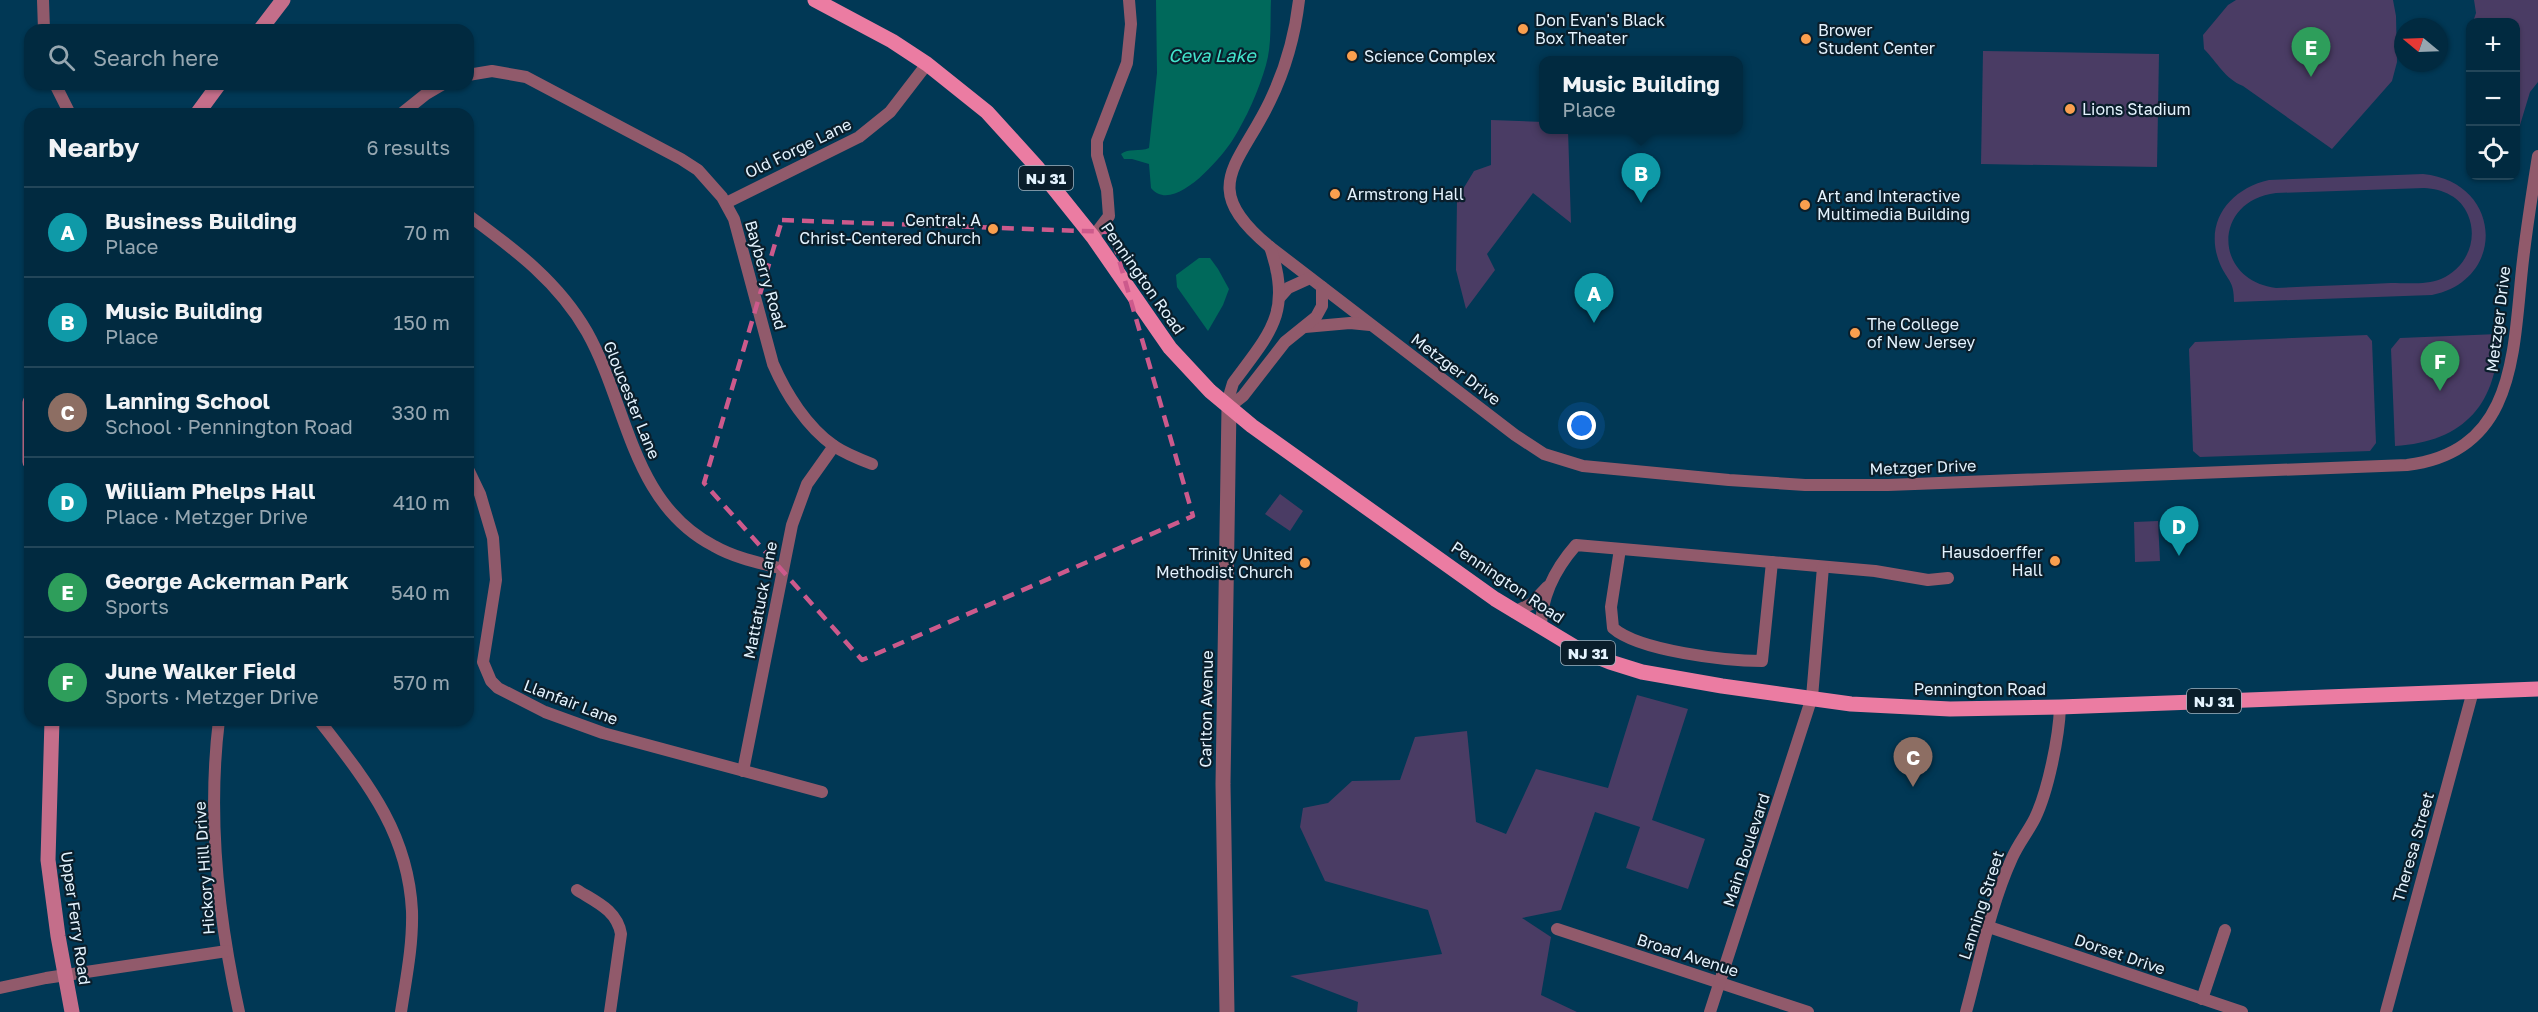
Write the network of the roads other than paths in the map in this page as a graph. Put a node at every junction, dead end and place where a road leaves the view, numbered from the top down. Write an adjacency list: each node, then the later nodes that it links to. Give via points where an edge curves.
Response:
1 (43, 0): 6 (street)
2 (283, 0): 7 (main road)
3 (815, 0): 8 (main road, Pennington Road / NJ 31)
4 (1129, 0): 19 (street, via 1127,63 1097,141 1108,216)
5 (1299, 0): 20 (street, Metzger Drive, via 1281,76 1231,173 1231,198 1242,221)
6 (44, 24)
7 (265, 24)
8 (927, 64): 17 (street, Old Forge Lane, via 890,112 859,137); 19 (main road, Pennington Road / NJ 31, via 960,88 1012,138)
9 (474, 74): 17 (street, Bayberry Road, via 510,73 540,84 681,159 711,183)
10 (58, 90): 13 (street)
11 (215, 90): 14 (main road)
12 (433, 90): 15 (street)
13 (67, 108)
14 (201, 108)
15 (408, 108)
16 (2538, 156): 24 (street, Metzger Drive, via 2523,251 2514,348 2501,399 2465,445 2424,463 1836,486 1582,466 1532,447)
17 (726, 203): 27 (street, Bayberry Road, via 740,236 773,364 790,397)
18 (474, 220): 33 (street, Gloucester Lane, via 536,266 572,309 597,353 646,478 666,508 713,546)
19 (1093, 237): 26 (main road, Pennington Road / NJ 31, via 1170,348)
20 (1270, 247): 21 (street, Metzger Drive); 23 (street, via 1278,269)
21 (1310, 278): 22 (street, Metzger Drive); 23 (street, via 1288,288)
22 (1322, 287): 24 (street, Metzger Drive); 25 (street, via 1322,306)
23 (1280, 297): 26 (street, via 1272,329 1233,383)
24 (1371, 325): 25 (street)
25 (1305, 327): 26 (street, via 1285,342 1243,396)
26 (1229, 407): 36 (main road, Pennington Road / NJ 31); 60 (street, Carlton Avenue, via 1222,784)
27 (834, 446): 28 (street, Bayberry Road); 33 (street, Mattatuck Lane, via 798,506)
28 (872, 465)
29 (474, 484): 45 (street, Llanfair Lane, via 487,516 495,557 494,603 483,652 491,681 507,694 574,723)
30 (1620, 549): 31 (street); 31 (street, via 1611,607 1613,628 1646,643 1736,661 1762,661); 35 (street, via 1575,545)
31 (1772, 562): 32 (street)
32 (1823, 567): 34 (street); 40 (street, Main Boulevard)
33 (783, 569): 45 (street, Mattatuck Lane)
34 (1948, 579)
35 (1550, 584): 36 (street, via 1531,604); 37 (street, via 1541,609)
36 (1514, 612): 37 (main road, Pennington Road / NJ 31)
37 (1541, 628): 40 (main road, Pennington Road / NJ 31, via 1578,649 1642,672)
38 (2538, 688): 39 (main road, Pennington Road / NJ 31)
39 (2473, 691): 41 (main road, Pennington Road / NJ 31); 65 (street, Theresa Street)
40 (1812, 697): 41 (main road, Pennington Road / NJ 31, via 1851,704 1950,709); 53 (street, Main Boulevard)
41 (2060, 707): 48 (street, Lanning Street, via 2041,802 2011,859)
42 (52, 726): 52 (main road, Upper Ferry Road, via 48,860)
43 (219, 726): 51 (street, Hickory Hill Drive, via 215,830)
44 (323, 726): 58 (street, via 381,803 401,848 412,912)
45 (743, 771): 46 (street, Llanfair Lane)
46 (822, 792)
47 (577, 890): 59 (street, via 610,911 620,926)
48 (1989, 927): 55 (street, Dorset Drive); 63 (street, Lanning Street)
49 (1557, 929): 53 (street, Broad Avenue)
50 (2225, 930): 55 (street)
51 (228, 951): 52 (street); 57 (street, Hickory Hill Drive)
52 (65, 975): 54 (street); 56 (main road, Upper Ferry Road)
53 (1720, 983): 61 (street, Main Boulevard); 62 (street, Broad Avenue)
54 (0, 988)
55 (2202, 999): 64 (street, Dorset Drive)
56 (72, 1012)
57 (239, 1012)
58 (402, 1012)
59 (610, 1012)
60 (1227, 1012)
61 (1710, 1012)
62 (1808, 1012)
63 (1966, 1012)
64 (2242, 1012)
65 (2386, 1012)

